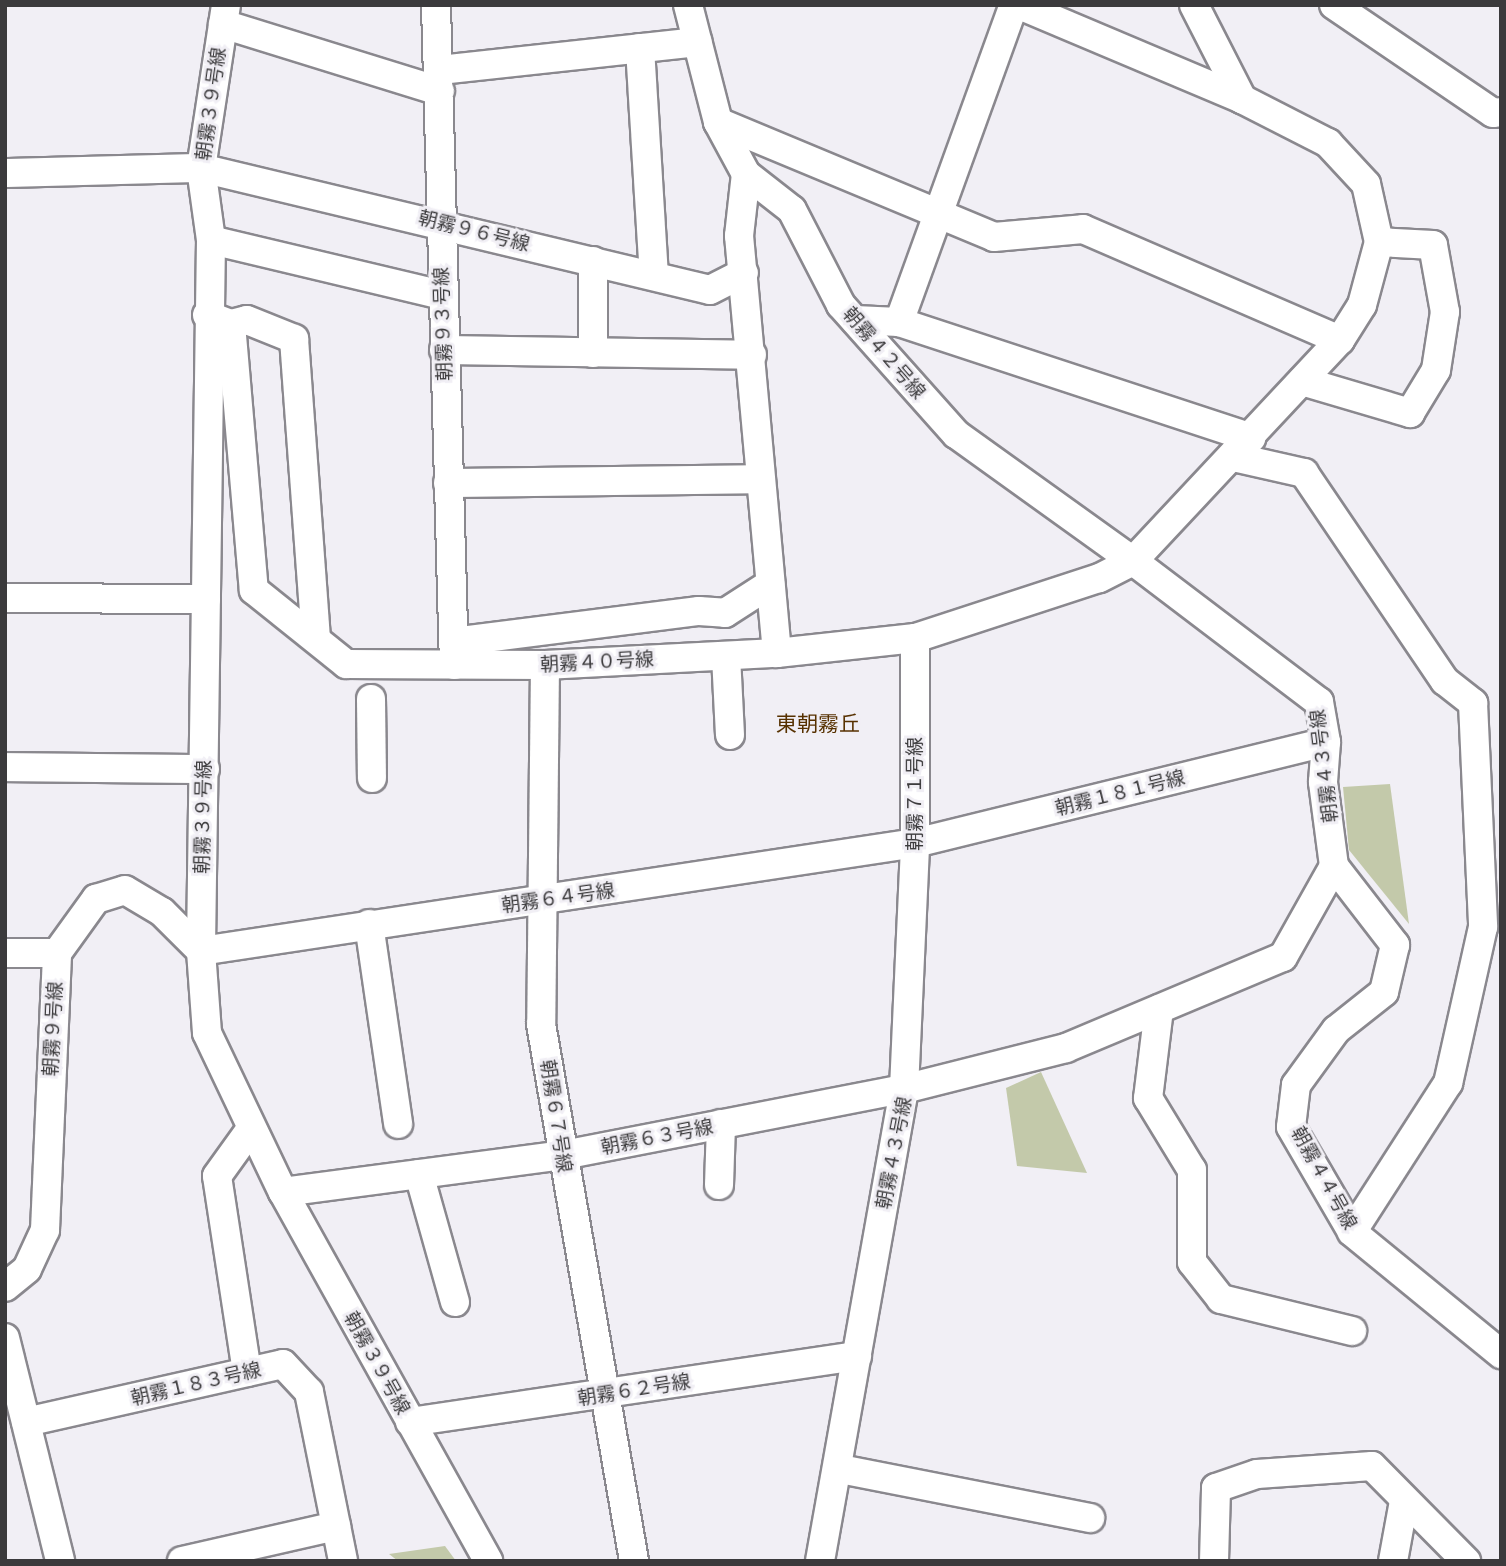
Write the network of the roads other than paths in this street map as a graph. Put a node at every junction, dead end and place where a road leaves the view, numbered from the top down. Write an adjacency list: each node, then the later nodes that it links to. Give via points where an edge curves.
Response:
1 (436, 5): 10 (street, 朝霧９３号線)
2 (688, 5): 8 (street, 朝霧４２号線)
3 (1014, 5): 17 (street)
4 (1020, 5): 11 (street)
5 (1334, 5): 12 (street, via 1493,113)
6 (1202, 8): 11 (street)
7 (224, 14): 10 (street); 14 (street, 朝霧３９号線)
8 (697, 42): 9 (street); 13 (street, 朝霧４２号線)
9 (640, 48): 10 (street); 23 (street)
10 (440, 80): 18 (street, 朝霧９３号線)
11 (1242, 99): 20 (street, via 1328,143 1366,184)
12 (1501, 112)
13 (718, 122): 16 (street, 朝霧４２号線); 17 (street)
14 (201, 168): 15 (street, 朝霧９６号線); 18 (street, 朝霧９６号線); 19 (street, 朝霧３９号線)
15 (5, 173)
16 (746, 174): 22 (street, via 739,236); 26 (street, 朝霧４２号線, via 792,210)
17 (937, 213): 27 (street); 28 (street, via 994,237 1083,229)
18 (440, 223): 21 (street, 朝霧９６号線); 24 (street, 朝霧９３号線)
19 (211, 240): 24 (street); 25 (street, 朝霧３９号線)
20 (1378, 242): 28 (street, via 1362,305); 32 (street, via 1433,245 1446,312 1436,370 1410,413)
21 (593, 261): 23 (street, 朝霧９６号線); 30 (street)
22 (744, 273): 23 (street, 朝霧９６号線, via 710,290); 31 (street)
23 (654, 275)
24 (442, 295): 29 (street, 朝霧９３号線)
25 (219, 319): 39 (street, 朝霧３９号線); 40 (street, 朝霧４０号線, via 254,590); 40 (street, via 247,320 294,339)
26 (855, 320): 27 (street); 36 (street, 朝霧４２号線, via 956,434)
27 (899, 322): 33 (street)
28 (1340, 340): 32 (street)
29 (444, 351): 30 (street); 35 (street, 朝霧９３号線)
30 (593, 353): 31 (street)
31 (752, 355): 34 (street)
32 (1301, 381): 33 (street)
33 (1242, 448): 36 (street); 68 (street, via 1304,473 1444,681 1473,703 1483,927 1448,1083)
34 (761, 479): 35 (street); 37 (street)
35 (448, 484): 43 (street, 朝霧９３号線)
36 (1133, 561): 41 (street, via 1099,578); 48 (street, 朝霧４３号線, via 1318,702)
37 (770, 584): 42 (street); 43 (street, via 725,613 699,611)
38 (5, 598): 39 (street)
39 (206, 599): 50 (street, 朝霧３９号線)
40 (316, 637): 43 (street, 朝霧４０号線, via 346,664)
41 (915, 638): 42 (street); 52 (street, 朝霧７１号線)
42 (776, 653): 44 (street, 朝霧４０号線)
43 (453, 654): 45 (street, 朝霧４０号線)
44 (726, 656): 45 (street, 朝霧４０号線); 47 (street)
45 (545, 665): 54 (street, 朝霧６７号線)
46 (371, 699): 51 (street)
47 (730, 735)
48 (1326, 742): 52 (street, 朝霧１８１号線); 53 (street, 朝霧４３号線, via 1322,782)
49 (5, 767): 50 (street)
50 (205, 769): 56 (street, 朝霧３９号線)
51 (372, 778)
52 (915, 843): 54 (street, 朝霧６４号線); 60 (street, 朝霧７１号線)
53 (1334, 866): 59 (street, 朝霧４３号線, via 1283,957); 68 (street, 朝霧４４号線, via 1395,945 1384,992 1336,1030 1296,1085 1291,1126)
54 (540, 902): 55 (street, 朝霧６４号線); 64 (street, 朝霧６７号線, via 541,1024)
55 (369, 924): 56 (street, 朝霧６４号線); 61 (street)
56 (201, 951): 58 (street, via 162,912 125,890 96,899); 63 (street, 朝霧３９号線, via 207,1032)
57 (5, 953): 58 (street)
58 (57, 953): 69 (street, 朝霧９号線, via 45,1230 27,1269)
59 (1159, 1009): 60 (street, 朝霧４３号線, via 1066,1048); 71 (street, via 1148,1098 1192,1170 1192,1262 1220,1298)
60 (904, 1089): 62 (street, 朝霧６３号線); 74 (street, 朝霧４３号線)
61 (398, 1124)
62 (722, 1124): 64 (street, 朝霧６３号線); 66 (street)
63 (250, 1130): 67 (street, 朝霧３９号線); 75 (street, via 217,1176)
64 (563, 1154): 65 (street, 朝霧６３号線); 76 (street, 朝霧６７号線)
65 (419, 1174): 67 (street, 朝霧６３号線); 70 (street)
66 (719, 1185)
67 (283, 1192): 78 (street, 朝霧３９号線)
68 (1352, 1232): 73 (street, 朝霧４４号線)
69 (5, 1287)
70 (456, 1302)
71 (1352, 1331)
72 (5, 1338): 77 (street)
73 (1501, 1354)
74 (856, 1356): 76 (street, 朝霧６２号線); 79 (street, 朝霧４３号線)
75 (247, 1372): 77 (street, 朝霧１８３号線); 82 (street, 朝霧１８３号線, via 283,1364 309,1392)
76 (602, 1395): 78 (street, 朝霧６２号線); 88 (street, 朝霧６７号線)
77 (26, 1422): 84 (street)
78 (410, 1422): 87 (street, 朝霧３９号線)
79 (840, 1469): 81 (street); 89 (street, 朝霧４３号線)
80 (1404, 1501): 90 (street, via 1372,1466 1257,1474 1216,1488); 91 (street); 92 (street)
81 (1090, 1518)
82 (336, 1526): 83 (street); 86 (street, 朝霧１８３号線)
83 (235, 1554): 85 (street)
84 (60, 1561)
85 (182, 1561)
86 (343, 1561)
87 (488, 1561)
88 (634, 1561)
89 (820, 1561)
90 (1214, 1561)
91 (1393, 1561)
92 (1466, 1561)

